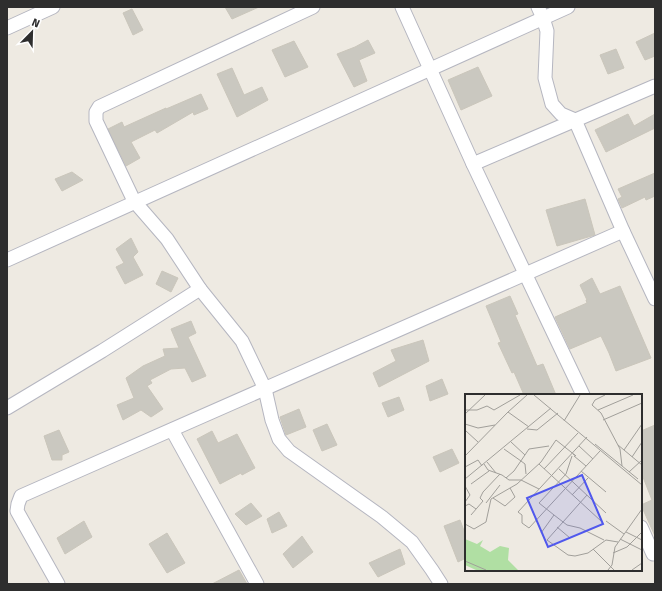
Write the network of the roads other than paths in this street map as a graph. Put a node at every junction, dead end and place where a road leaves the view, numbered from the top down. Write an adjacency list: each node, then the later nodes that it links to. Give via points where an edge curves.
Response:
1 (53, 7): 6 (street)
2 (313, 7): 11 (street, via 99,107 96,121)
3 (402, 7): 7 (street)
4 (568, 7): 5 (street)
5 (540, 12): 7 (street); 9 (street, via 547,31 547,89 552,104 561,114)
6 (7, 28)
7 (430, 69): 10 (street); 11 (street)
8 (655, 86): 9 (street)
9 (575, 120): 10 (street); 12 (street)
10 (473, 164): 14 (street)
11 (134, 202): 13 (street); 15 (street, via 167,239)
12 (623, 231): 14 (street); 16 (street)
13 (7, 260)
14 (526, 274): 17 (street); 18 (street)
15 (200, 289): 17 (street, via 242,341); 19 (street)
16 (655, 299)
17 (266, 389): 20 (street); 25 (street, via 272,420 279,439 288,451 382,516 412,542)
18 (583, 394)
19 (7, 408)
20 (172, 430): 23 (street, via 21,496 17,512); 24 (street)
21 (642, 529): 22 (street)
22 (653, 554)
23 (58, 584)
24 (257, 584)
25 (440, 584)

